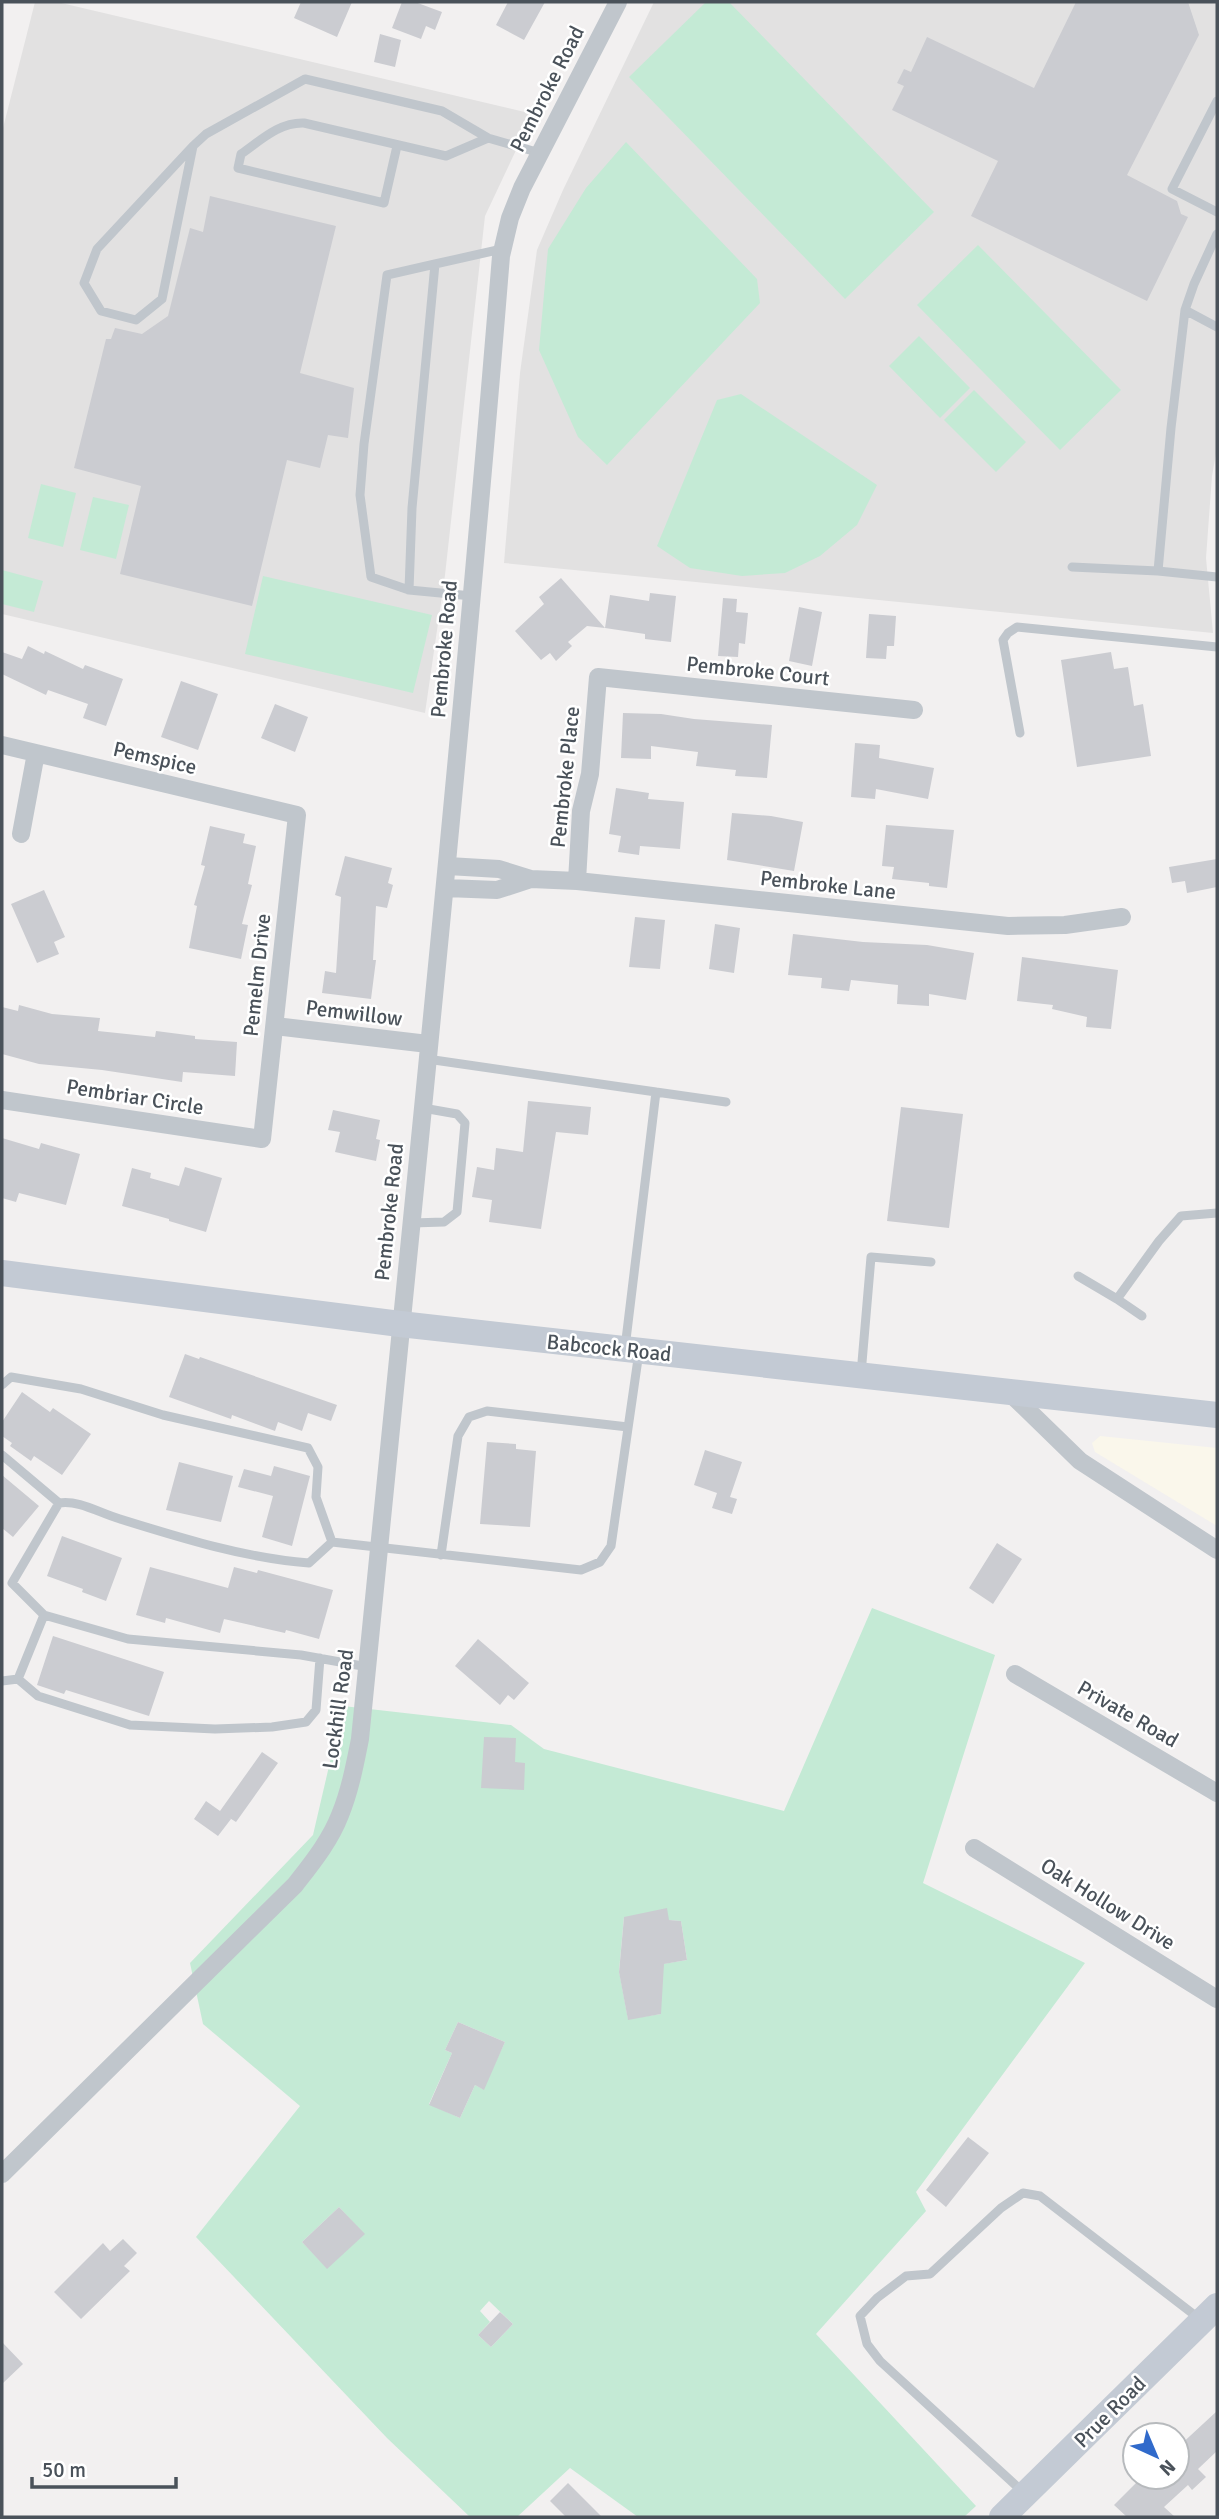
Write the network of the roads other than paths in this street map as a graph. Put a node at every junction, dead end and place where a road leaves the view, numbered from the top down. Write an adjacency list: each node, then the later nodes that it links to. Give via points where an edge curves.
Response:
1 (618, 2): 7 (street, Pembroke Road)
2 (1217, 101): 3 (lane)
3 (1214, 118): 8 (lane, via 1172,189)
4 (488, 138): 5 (lane, via 442,111 305,79 206,134); 6 (lane, via 446,156); 7 (lane)
5 (193, 146): 5 (lane, via 97,249 84,283 102,311 136,320 162,299)
6 (397, 146): 6 (lane, via 294,123 240,154 238,168 384,203)
7 (540, 153): 10 (street, Pembroke Road, via 510,218)
8 (1217, 212)
9 (1217, 234): 12 (lane)
10 (502, 249): 11 (lane); 18 (street, Pembroke Road)
11 (435, 264): 17 (lane, via 412,508); 17 (lane, via 387,275 361,482 371,577)
12 (1185, 310): 13 (lane); 15 (lane)
13 (1217, 327)
14 (1072, 567): 15 (lane)
15 (1158, 571): 16 (lane)
16 (1217, 577)
17 (409, 590): 18 (lane)
18 (472, 596): 27 (street, Pembroke Road)
19 (1217, 647): 22 (lane, via 1017,627 1003,640)
20 (598, 677): 21 (street, Pembroke Court); 29 (street, Pembroke Place)
21 (914, 710)
22 (1020, 733)
23 (2, 745): 24 (street, Pemspice)
24 (36, 753): 25 (street, Pemspice); 26 (street)
25 (297, 815): 32 (street, Pemelm Drive)
26 (20, 834)
27 (448, 866): 28 (street, Pembroke Lane, via 499,869); 30 (street, Pembroke Road)
28 (530, 879): 29 (street, Pembroke Lane); 30 (street, Pembroke Lane, via 498,890)
29 (577, 881): 31 (street, Pembroke Lane, via 1008,926)
30 (446, 888): 33 (street, Pembroke Road)
31 (1122, 917)
32 (275, 1026): 33 (street, Pemwillow); 38 (street, Pemelm Drive)
33 (427, 1052): 34 (lane); 37 (street, Pembroke Road)
34 (656, 1092): 36 (lane); 47 (lane)
35 (2, 1100): 38 (street, Pembriar Circle)
36 (726, 1102)
37 (423, 1108): 40 (street, Pembroke Road); 40 (lane, via 457,1114 465,1123 457,1212 444,1222)
38 (262, 1139)
39 (1217, 1213): 44 (lane, via 1181,1216)
40 (412, 1223): 46 (street, Pembroke Road)
41 (931, 1262): 48 (lane, via 871,1258)
42 (2, 1273): 46 (main road, Babcock Road)
43 (1078, 1276): 44 (lane)
44 (1117, 1299): 45 (lane)
45 (1142, 1316)
46 (400, 1324): 47 (main road, Babcock Road); 56 (street, Lockhill Road)
47 (632, 1350): 48 (main road, Babcock Road); 52 (lane)
48 (861, 1376): 50 (main road, Babcock Road)
49 (2, 1385): 55 (lane, via 11,1377 80,1389 163,1415 308,1448 318,1468 316,1497)
50 (1007, 1391): 51 (main road, Babcock Road); 57 (street, via 1080,1461)
51 (1217, 1415)
52 (628, 1427): 58 (lane, via 611,1546 600,1562 580,1570); 58 (lane, via 487,1411 469,1417 458,1436)
53 (2, 1455): 54 (lane)
54 (59, 1503): 55 (lane, via 72,1501 118,1519 271,1560 309,1563); 59 (lane)
55 (332, 1542): 56 (lane)
56 (379, 1549): 58 (lane); 62 (street, Lockhill Road)
57 (1217, 1550)
58 (441, 1555)
59 (7, 1583): 60 (lane)
60 (44, 1615): 61 (lane, via 128,1639); 64 (lane)
61 (320, 1658): 62 (lane); 64 (lane, via 316,1710 306,1721 272,1727 130,1725 38,1696)
62 (368, 1667): 69 (street, Lockhill Road, via 350,1784 318,1856 264,1918)
63 (1015, 1674): 66 (street, Private Road)
64 (18, 1679): 65 (lane)
65 (2, 1681)
66 (1217, 1793)
67 (974, 1848): 68 (street, Oak Hollow Drive)
68 (1217, 2000)
69 (2, 2174)
70 (1210, 2314): 71 (main road, Prue Road); 71 (lane, via 1040,2196 1023,2193 1000,2208 930,2274 906,2276 877,2298 860,2316 867,2344)
71 (1026, 2495): 72 (main road, Prue Road)
72 (1002, 2517)

